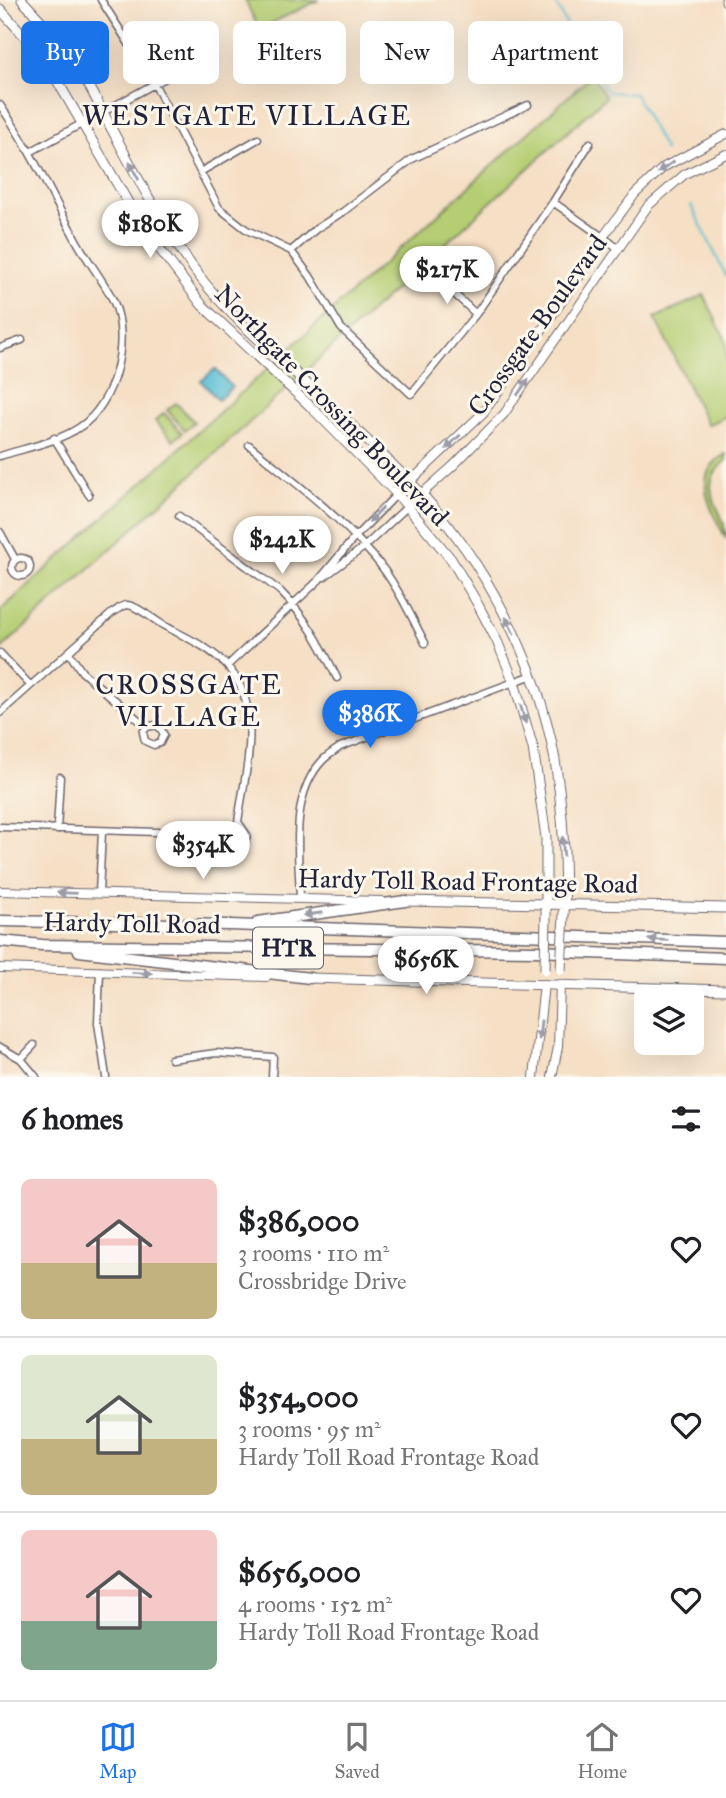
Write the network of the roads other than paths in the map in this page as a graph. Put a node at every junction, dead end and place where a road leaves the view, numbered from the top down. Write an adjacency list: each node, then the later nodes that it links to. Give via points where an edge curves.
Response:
1 (22, 0): 9 (main road, Northgate Crossing Boulevard, via 68,54)
2 (101, 0): 4 (street)
3 (0, 9): 10 (main road, Northgate Crossing Boulevard, via 44,58)
4 (123, 34)
5 (152, 84): 9 (street)
6 (155, 84): 16 (street)
7 (0, 105): 14 (street)
8 (528, 105): 20 (street, via 412,159)
9 (102, 111): 10 (street); 22 (main road, Northgate Crossing Boulevard, one-way to 9, via 177,247)
10 (82, 123): 14 (street); 23 (main road, Northgate Crossing Boulevard, via 140,223)
11 (726, 134): 18 (street, Crossgate Boulevard, one-way to 18, via 664,167 635,194)
12 (258, 139): 16 (street)
13 (590, 143): 17 (street)
14 (30, 152): 33 (street, via 75,240 113,301 120,323 117,365 96,411 80,426)
15 (726, 154): 19 (street, Crossgate Boulevard, via 672,183 648,206)
16 (202, 171): 20 (street, via 219,208 247,230)
17 (553, 202): 18 (street); 24 (street)
18 (603, 237): 19 (street); 25 (street, Crossgate Boulevard)
19 (618, 248): 26 (street, Crossgate Boulevard)
20 (291, 251): 24 (street, via 341,328 411,394)
21 (436, 277): 24 (street)
22 (213, 292): 23 (main road); 29 (main road, Northgate Crossing Boulevard)
23 (202, 305): 30 (main road, Northgate Crossing Boulevard)
24 (476, 314)
25 (544, 326): 26 (street); 31 (street, Crossgate Boulevard)
26 (558, 336): 32 (street, Crossgate Boulevard, one-way to 26)
27 (22, 340): 28 (street)
28 (0, 348)
29 (319, 396): 30 (main road); 36 (main road, Northgate Crossing Boulevard)
30 (310, 406): 37 (main road, Northgate Crossing Boulevard)
31 (484, 412): 32 (street); 36 (street, Crossgate Boulevard, one-way to 36)
32 (496, 422): 38 (street, Crossgate Boulevard)
33 (54, 438): 35 (street); 39 (street)
34 (249, 445): 43 (street)
35 (0, 456)
36 (410, 482): 37 (street, Crossgate Boulevard); 38 (main road, Northgate Crossing Boulevard)
37 (397, 494): 40 (main road, Northgate Crossing Boulevard); 43 (street, Crossgate Boulevard, one-way to 43)
38 (421, 494): 40 (street, Crossgate Boulevard); 46 (main road, Northgate Crossing Boulevard)
39 (89, 495)
40 (408, 506): 44 (street, Crossgate Boulevard); 47 (main road, Northgate Crossing Boulevard)
41 (179, 516): 49 (street)
42 (0, 532): 45 (street)
43 (355, 537): 44 (street); 48 (street, Crossgate Boulevard)
44 (364, 547): 48 (street, Crossgate Boulevard); 50 (street, via 402,599)
45 (15, 559)
46 (476, 566): 47 (main road); 54 (main road, Northgate Crossing Boulevard, one-way to 46, via 506,619)
47 (461, 576): 56 (main road, Northgate Crossing Boulevard)
48 (319, 580): 49 (street, Crossgate Boulevard)
49 (293, 605): 53 (street, Crossgate Boulevard); 55 (street, via 319,640)
50 (425, 643)
51 (0, 653): 57 (street)
52 (69, 653): 53 (street, via 126,605 136,606); 57 (street); 59 (street, via 82,672)
53 (227, 666): 63 (street, via 250,711)
54 (530, 676): 56 (street); 61 (main road, Northgate Crossing Boulevard, via 554,758)
55 (337, 678)
56 (514, 682): 62 (main road, Northgate Crossing Boulevard, one-way to 62); 70 (street, via 340,747 322,761 306,790 299,820)
57 (30, 685): 58 (street)
58 (0, 713)
59 (147, 727)
60 (60, 776): 65 (street)
61 (559, 795): 62 (main road); 74 (main road, Northgate Crossing Boulevard, one-way to 61)
62 (541, 796): 72 (main road, Northgate Crossing Boulevard)
63 (238, 822): 67 (street, via 233,832); 67 (street, via 247,835 245,844 234,846)
64 (0, 827): 65 (street)
65 (57, 830): 66 (street)
66 (102, 832): 67 (street); 69 (street)
67 (225, 833)
68 (0, 891): 69 (street, Hardy Toll Road Frontage Road, one-way to 68)
69 (99, 894): 70 (street, Hardy Toll Road Frontage Road)
70 (300, 898): 71 (street, Hardy Toll Road Frontage Road)
71 (405, 901): 72 (main road, Hardy Toll Road Frontage Road); 76 (highway, one-way to 76)
72 (546, 904): 74 (main road, Hardy Toll Road Frontage Road); 84 (main road, Northgate Crossing Boulevard, bridge)
73 (726, 908): 74 (main road, Hardy Toll Road Frontage Road)
74 (564, 909): 85 (main road, Northgate Crossing Boulevard, bridge)
75 (0, 921): 76 (highway, Hardy Toll Road / HTR)
76 (230, 925): 78 (highway, Hardy Toll Road / HTR, one-way to 76)
77 (0, 941): 79 (highway, Hardy Toll Road / HTR)
78 (726, 942)
79 (42, 944): 80 (highway, Hardy Toll Road / HTR); 83 (highway)
80 (726, 958)
81 (0, 968): 82 (street)
82 (100, 971): 83 (street, one-way to 83); 92 (street, via 98,1023)
83 (310, 978): 84 (main road)
84 (544, 984): 85 (main road); 94 (street, Northgate Crossing Boulevard, one-way to 94)
85 (560, 984): 86 (main road); 95 (street, Northgate Crossing Boulevard)
86 (726, 990)
87 (34, 1045): 89 (street)
88 (0, 1047): 89 (street)
89 (21, 1059): 91 (street)
90 (171, 1059): 93 (street, via 216,1053 273,1057)
91 (36, 1077)
92 (106, 1077)
93 (272, 1077)
94 (534, 1077)
95 (552, 1077)

